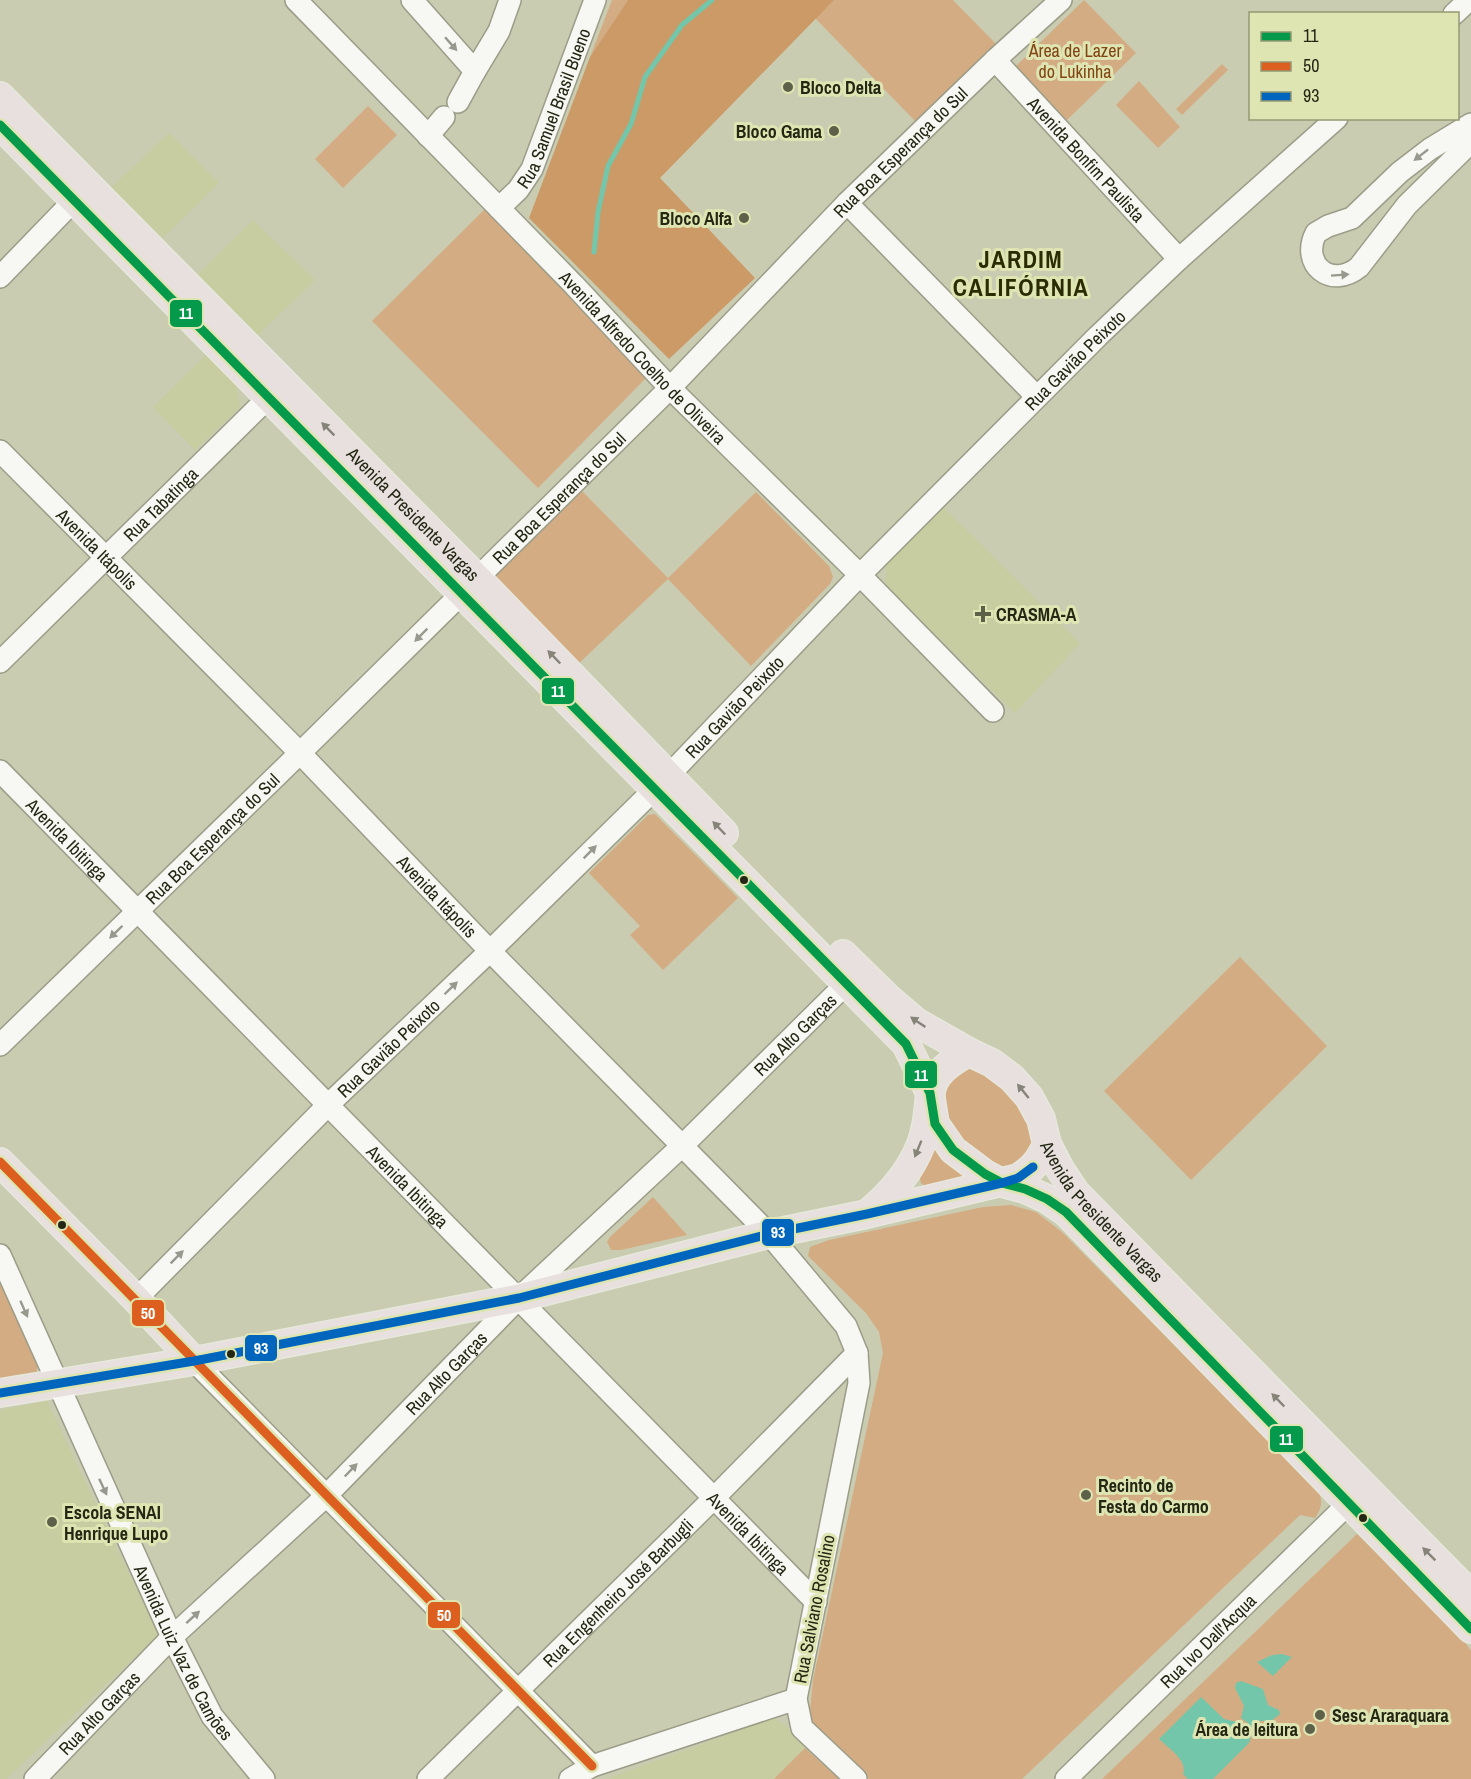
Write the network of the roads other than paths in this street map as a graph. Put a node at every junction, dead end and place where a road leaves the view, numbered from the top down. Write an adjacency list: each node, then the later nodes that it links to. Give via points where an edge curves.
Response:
1 (296, 0): 14 (street, Avenida Alfredo Coelho de Oliveira)
2 (412, 0): 9 (street, one-way to 9)
3 (510, 0): 9 (street)
4 (595, 0): 18 (street, Rua Samuel Brasil Bueno, via 532,169)
5 (1061, 0): 8 (street, Rua Boa Esperança do Sul)
6 (1469, 0): 7 (street)
7 (1456, 12)
8 (995, 60): 17 (street, Rua Boa Esperança do Sul); 19 (street, Avenida Bonfim Paulista)
9 (475, 71): 14 (street)
10 (0, 96): 16 (main road, Avenida Presidente Vargas)
11 (1334, 120): 19 (street, Rua Gavião Peixoto)
12 (1471, 124): 15 (street, one-way to 15, via 1400,172 1352,218 1316,232 1311,249 1322,271 1330,276 1350,275 1407,205)
13 (0, 125): 16 (main road, Avenida Presidente Vargas)
14 (428, 136): 18 (street, Avenida Alfredo Coelho de Oliveira)
15 (1471, 142)
16 (82, 193): 20 (street); 22 (main road, Avenida Presidente Vargas); 27 (main road, Avenida Presidente Vargas, one-way to 16)
17 (847, 203): 21 (street, Rua Boa Esperança do Sul); 23 (street)
18 (499, 208): 21 (street, Avenida Alfredo Coelho de Oliveira)
19 (1179, 259): 23 (street, Rua Gavião Peixoto)
20 (0, 277)
21 (670, 387): 26 (street, Avenida Alfredo Coelho de Oliveira); 27 (street, Rua Boa Esperança do Sul)
22 (269, 397): 25 (street, Rua Tabatinga); 27 (main road, Avenida Presidente Vargas)
23 (1037, 397): 26 (street, Rua Gavião Peixoto)
24 (0, 451): 25 (street, Avenida Itápolis)
25 (107, 558): 28 (street, Rua Tabatinga); 30 (street, Avenida Itápolis)
26 (861, 575): 29 (street, Avenida Alfredo Coelho de Oliveira); 32 (street, Rua Gavião Peixoto)
27 (470, 586): 30 (street, Rua Boa Esperança do Sul, one-way to 30); 32 (main road, Avenida Presidente Vargas)
28 (0, 662)
29 (993, 711)
30 (300, 753): 33 (street, Rua Boa Esperança do Sul); 34 (street, Avenida Itápolis)
31 (0, 771): 33 (street, Avenida Ibitinga)
32 (662, 782): 34 (street, Rua Gavião Peixoto, one-way to 32); 35 (main road, Avenida Presidente Vargas)
33 (138, 911): 36 (street, Rua Boa Esperança do Sul, one-way to 36); 39 (street, Avenida Ibitinga)
34 (490, 951): 39 (street, Rua Gavião Peixoto, one-way to 34); 41 (street, Avenida Itápolis)
35 (853, 977): 37 (main road, Avenida Presidente Vargas, one-way to 35, via 916,1022 889,999); 38 (main road, Avenida Presidente Vargas, via 906,1044); 41 (street, Rua Alto Garças)
36 (0, 1045)
37 (969, 1053): 38 (main road, via 949,1063 934,1078); 40 (main road, Avenida Presidente Vargas, one-way to 37, via 1041,1119 1029,1097 992,1063)
38 (930, 1093): 43 (main road, Avenida Presidente Vargas, via 935,1124 954,1150); 44 (main road, one-way to 44, via 926,1126 912,1164 900,1183)
39 (329, 1104): 47 (street, Avenida Ibitinga); 48 (street, Rua Gavião Peixoto, one-way to 39)
40 (1047, 1143): 43 (main road, via 1031,1170); 58 (main road, Avenida Presidente Vargas, one-way to 40, via 1076,1193)
41 (683, 1145): 45 (street, Avenida Itápolis); 47 (street, Rua Alto Garças)
42 (0, 1162): 48 (main road)
43 (1002, 1183): 44 (main road); 57 (main road, Avenida Presidente Vargas, via 1036,1194 1066,1212)
44 (867, 1214): 45 (main road)
45 (769, 1234): 47 (main road); 50 (street, Avenida Itápolis, via 838,1314)
46 (0, 1255): 53 (street, Avenida Luiz Vaz de Camões, one-way to 53)
47 (519, 1298): 51 (main road); 55 (street, Rua Alto Garças, one-way to 47); 56 (street, Avenida Ibitinga)
48 (136, 1299): 49 (main road)
49 (170, 1335): 51 (main road); 52 (main road)
50 (857, 1353): 56 (street, Rua Engenheiro José Barbugli); 59 (street, Rua Salviano Rosalino, via 859,1383)
51 (194, 1361): 52 (main road); 55 (street)
52 (157, 1367): 53 (main road)
53 (56, 1383): 54 (main road); 61 (street, Avenida Luiz Vaz de Camões, one-way to 61)
54 (0, 1393)
55 (326, 1496): 61 (street, Rua Alto Garças, one-way to 55); 62 (street)
56 (714, 1498): 59 (street, Avenida Ibitinga); 62 (street, Rua Engenheiro José Barbugli)
57 (1349, 1503): 60 (main road, Avenida Presidente Vargas); 70 (street, Rua Ivo Dall'Acqua)
58 (1471, 1595)
59 (816, 1602): 63 (street, Rua Salviano Rosalino)
60 (1471, 1629)
61 (171, 1637): 65 (street, Rua Alto Garças); 66 (street, Avenida Luiz Vaz de Camões, via 212,1716)
62 (517, 1691): 64 (street); 67 (street, Rua Engenheiro José Barbugli)
63 (796, 1699): 64 (street, Rua Salviano Rosalino); 69 (street, via 802,1728)
64 (592, 1766): 68 (street, Rua Salviano Rosalino)
65 (35, 1779)
66 (264, 1779)
67 (428, 1779)
68 (570, 1779)
69 (856, 1779)
70 (1066, 1779)

